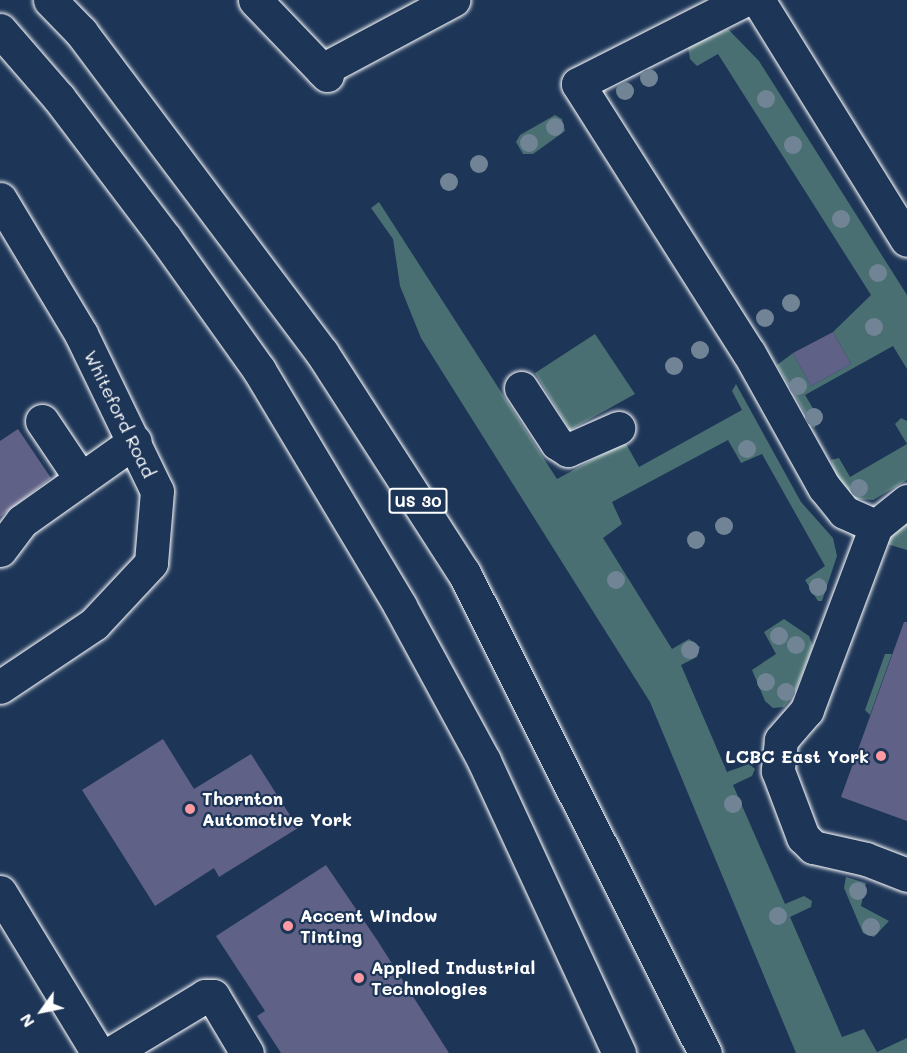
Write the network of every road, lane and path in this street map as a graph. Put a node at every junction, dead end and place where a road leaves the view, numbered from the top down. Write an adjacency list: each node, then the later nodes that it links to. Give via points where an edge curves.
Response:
1 (50, 0): 24 (main road, US 30, via 81,32 322,353 464,573)
2 (453, 0): 5 (main road, via 324,72)
3 (744, 0): 15 (main road, via 578,84 749,353 824,487 844,512)
4 (758, 0): 8 (main road)
5 (259, 1)
6 (0, 30): 23 (main road, via 144,210 259,370 400,606 484,761)
7 (0, 199): 12 (main road, Whiteford Road, via 81,334)
8 (907, 240)
9 (521, 388): 11 (main road, via 557,443 568,450)
10 (42, 421): 13 (main road)
11 (618, 428)
12 (135, 441): 13 (main road); 17 (main road, Whiteford Road, via 157,491 151,563 94,624)
13 (81, 479): 16 (main road, via 22,521)
14 (907, 501): 15 (main road)
15 (876, 526): 18 (main road, via 807,710 781,740 778,771 803,837 813,847 866,859)
16 (0, 550)
17 (0, 687)
18 (907, 875)
19 (0, 892): 20 (main road)
20 (98, 1053)
21 (111, 1053): 22 (main road, via 205,996 213,996)
22 (247, 1053)
23 (619, 1053)
24 (705, 1053)

